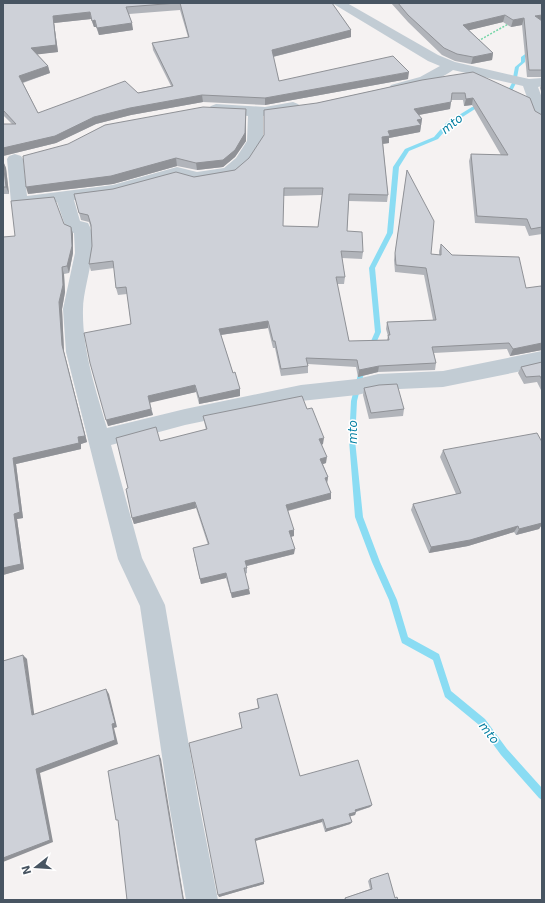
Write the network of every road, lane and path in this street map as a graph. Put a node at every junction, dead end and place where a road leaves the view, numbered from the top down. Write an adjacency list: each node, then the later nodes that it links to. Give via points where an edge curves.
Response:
1 (338, 3): 4 (street, via 433,58)
2 (513, 20): 3 (path)
3 (476, 42)
4 (451, 65): 5 (street); 6 (street, via 436,76 415,84)
5 (535, 83): 10 (street)
6 (385, 90)
7 (309, 105): 9 (street, via 265,112)
8 (203, 108): 9 (street)
9 (256, 111): 12 (street, via 255,141 242,161 229,172 194,178 177,172 114,190)
10 (542, 117)
11 (16, 159): 12 (street, via 19,202)
12 (64, 196): 14 (street, via 73,227 82,227 84,253 73,309 76,352)
13 (542, 359): 14 (street, via 444,379 378,382 264,399)
14 (100, 439): 15 (street, via 130,559 152,605)
15 (202, 900)

